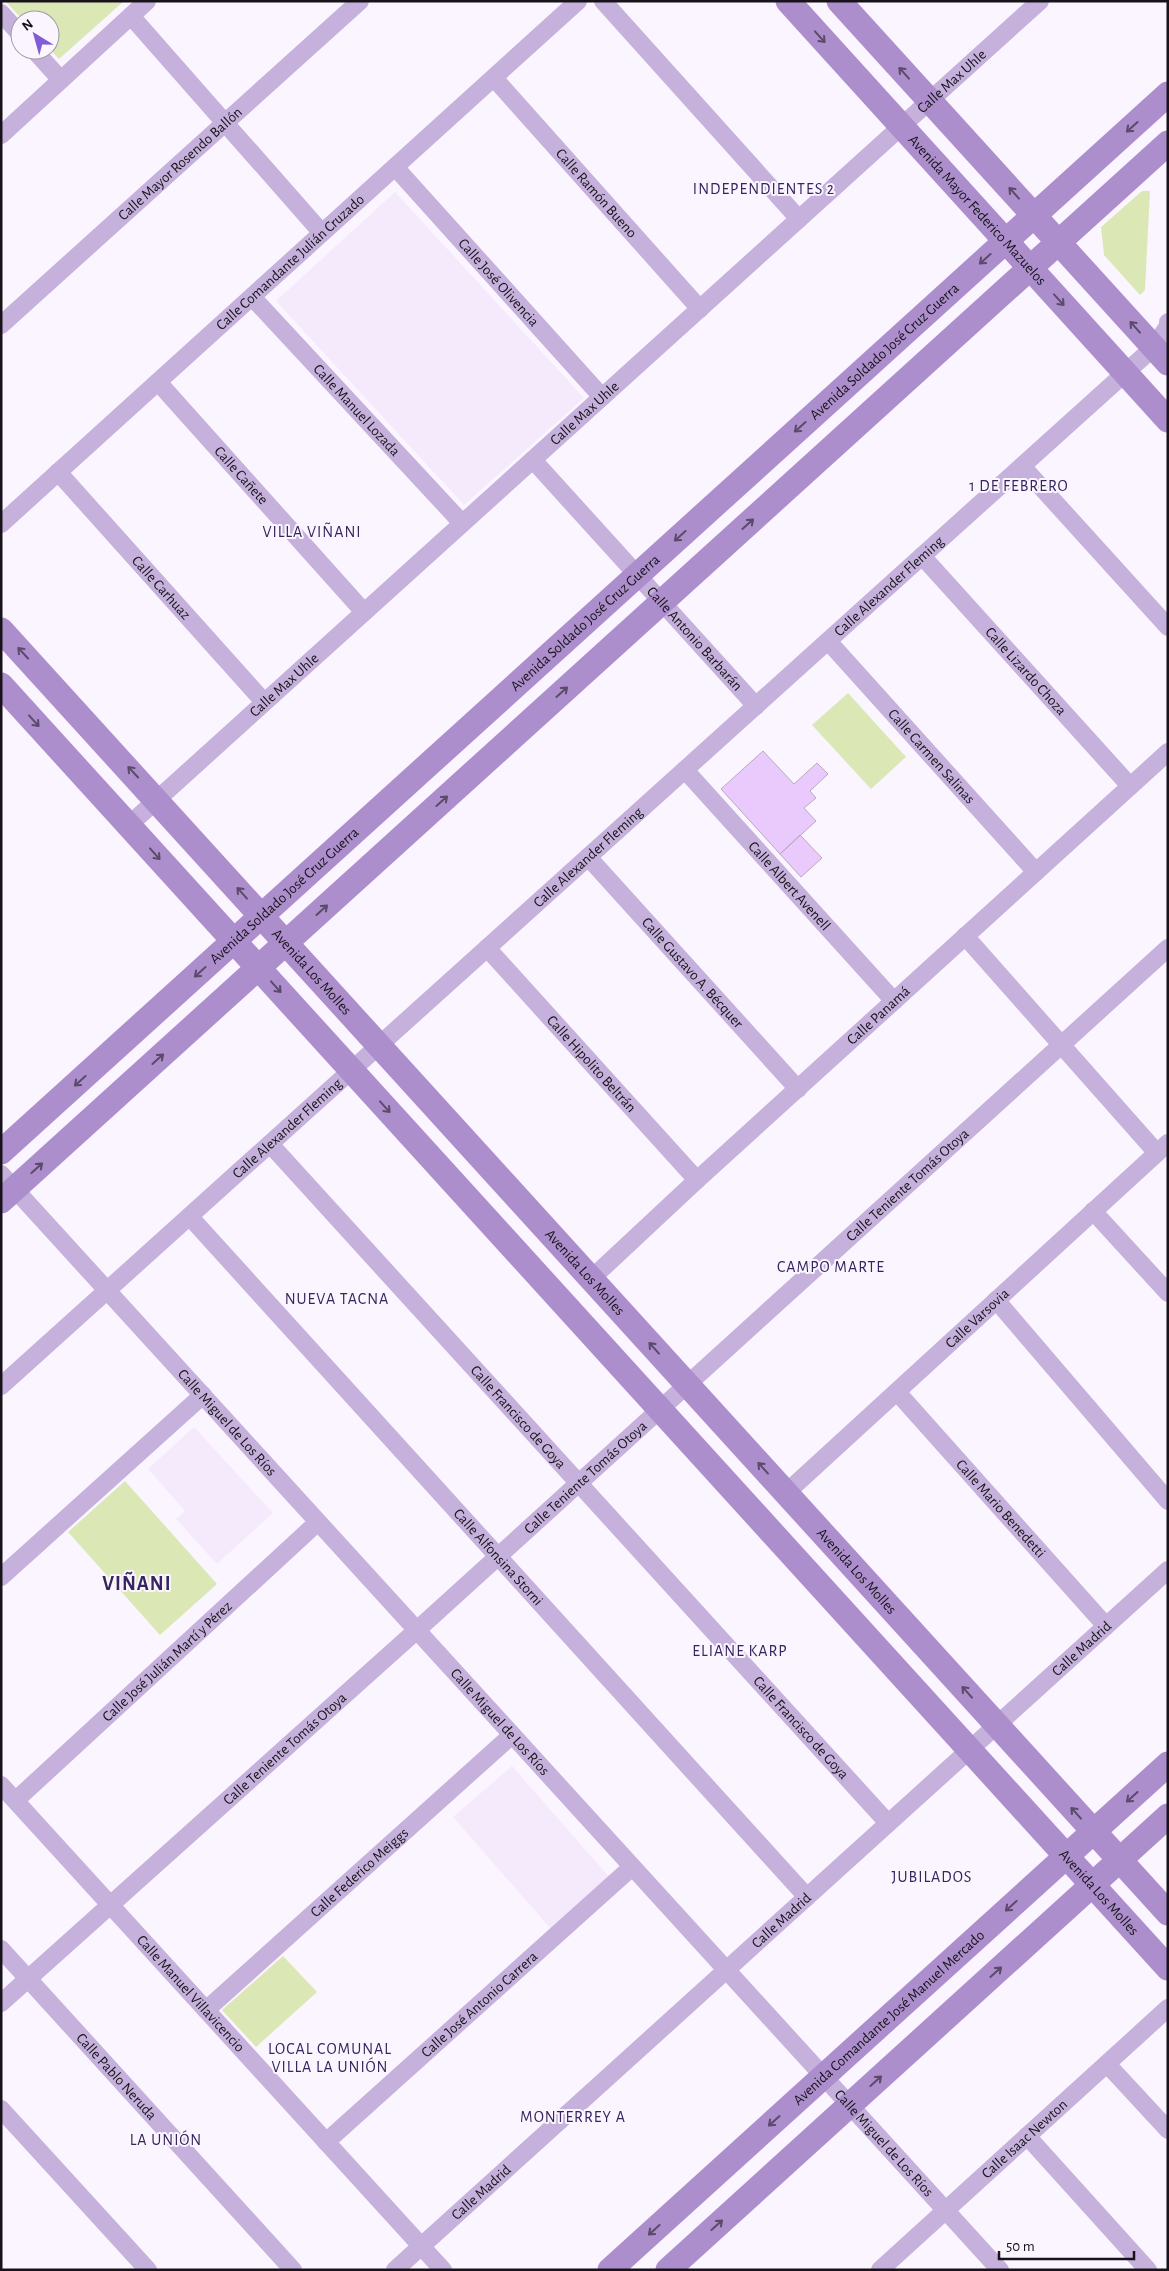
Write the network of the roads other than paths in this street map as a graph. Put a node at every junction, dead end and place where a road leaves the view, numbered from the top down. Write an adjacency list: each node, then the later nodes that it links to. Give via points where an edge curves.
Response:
1 (147, 1): 9 (street)
2 (360, 1): 16 (street, Calle Mayor Rosendo Ballón)
3 (578, 1): 12 (street, Calle Comandante Julián Cruzado)
4 (603, 1): 22 (street)
5 (788, 1): 17 (street, Avenida Mayor Federico Mazuelos, one-way to 17)
6 (839, 1): 15 (street, one-way to 6)
7 (1038, 2): 15 (street, Calle Max Uhle)
8 (1, 13): 10 (street)
9 (131, 16): 13 (street); 16 (street)
10 (10, 23)
11 (43, 60): 13 (street)
12 (494, 78): 20 (street, Calle Comandante Julián Cruzado); 28 (street, Calle Ramón Bueno)
13 (61, 80): 18 (street)
14 (1168, 94): 21 (street, Avenida Soldado José Cruz Guerra, one-way to 21)
15 (930, 101): 17 (street, Calle Max Uhle); 21 (street, one-way to 15)
16 (226, 122): 23 (street); 30 (street, Calle Mayor Rosendo Ballón)
17 (901, 126): 22 (street, Calle Max Uhle); 24 (street, Avenida Mayor Federico Mazuelos)
18 (1, 135)
19 (1168, 143): 25 (street)
20 (396, 167): 23 (street, Calle Comandante Julián Cruzado); 34 (street, Calle José Olivencia)
21 (1034, 215): 24 (street, Avenida Soldado José Cruz Guerra); 25 (street)
22 (799, 219): 28 (street, Calle Max Uhle)
23 (322, 233): 27 (street, Calle Comandante Julián Cruzado)
24 (1006, 241): 26 (street, Avenida Mayor Federico Mazuelos); 42 (street, Avenida Soldado José Cruz Guerra, one-way to 42)
25 (1058, 242): 26 (street); 31 (street, one-way to 25)
26 (1030, 268): 32 (street, Avenida Mayor Federico Mazuelos, one-way to 32); 43 (street, one-way to 26)
27 (252, 297): 33 (street, Calle Comandante Julián Cruzado); 39 (street, Calle Manuel Lozada)
28 (700, 309): 34 (street, Calle Max Uhle)
29 (1168, 322): 31 (street, Calle Alexander Fleming)
30 (1, 325)
31 (1161, 355): 32 (street, Calle Alexander Fleming)
32 (1125, 373): 35 (street, Avenida Mayor Federico Mazuelos); 37 (street, Calle Alexander Fleming)
33 (158, 382): 38 (street, Calle Comandante Julián Cruzado); 44 (street, Calle Cañete)
34 (602, 397): 36 (street, Calle Max Uhle)
35 (1168, 420)
36 (533, 460): 39 (street, Calle Max Uhle); 42 (street, Calle Antonio Barbarán)
37 (1022, 466): 41 (street, Calle Alexander Fleming); 45 (street)
38 (58, 472): 40 (street, Calle Comandante Julián Cruzado); 49 (street, Calle Carhuaz)
39 (462, 523): 44 (street, Calle Max Uhle)
40 (1, 524)
41 (922, 556): 47 (street, Calle Alexander Fleming); 53 (street, Calle Lizardo Choza)
42 (637, 575): 43 (street, Calle Antonio Barbarán); 58 (street, Avenida Soldado José Cruz Guerra)
43 (661, 602): 50 (street, Calle Antonio Barbarán); 61 (street, one-way to 43)
44 (364, 612): 49 (street, Calle Max Uhle)
45 (1168, 627)
46 (1, 630): 54 (street, Avenida Los Molles, one-way to 46)
47 (828, 641): 50 (street, Calle Alexander Fleming); 57 (street, Calle Carmen Salinas)
48 (1, 685): 55 (street, Avenida Los Molles, one-way to 55)
49 (264, 702): 54 (street, Calle Max Uhle)
50 (756, 706): 52 (street, Calle Alexander Fleming)
51 (1168, 752): 53 (street, Calle Panamá)
52 (685, 770): 56 (street, Calle Alexander Fleming); 65 (street, Calle Albert Avenell)
53 (1130, 786): 57 (street, Calle Panamá)
54 (158, 799): 55 (street, Calle Max Uhle); 58 (street, Avenida Los Molles, one-way to 54)
55 (129, 825): 60 (street, Avenida Los Molles, one-way to 60)
56 (588, 857): 62 (street, Calle Alexander Fleming); 69 (street, Calle Gustavo A. Bécquer)
57 (1036, 872): 59 (street, Calle Panamá)
58 (262, 915): 60 (street, Avenida Soldado José Cruz Guerra); 61 (street, Avenida Los Molles)
59 (965, 936): 65 (street, Calle Panamá); 66 (street)
60 (234, 941): 64 (street, Avenida Los Molles); 72 (street, Avenida Soldado José Cruz Guerra, one-way to 72)
61 (286, 943): 64 (street); 67 (street, Avenida Los Molles)
62 (488, 948): 67 (street, Calle Alexander Fleming); 73 (street, Calle Hipolito Beltrán)
63 (1168, 948): 66 (street, Calle Teniente Tomás Otoya)
64 (258, 968): 68 (street, Avenida Los Molles, one-way to 68); 74 (street, one-way to 64)
65 (894, 1001): 69 (street, Calle Panamá)
66 (1062, 1044): 71 (street); 81 (street, Calle Teniente Tomás Otoya)
67 (379, 1046): 68 (street, Calle Alexander Fleming); 77 (street, Avenida Los Molles)
68 (352, 1070): 70 (street, Calle Alexander Fleming); 85 (street, Avenida Los Molles, one-way to 85)
69 (798, 1089): 73 (street, Calle Panamá)
70 (270, 1144): 76 (street, Calle Alexander Fleming); 86 (street, Calle Francisco de Goya)
71 (1162, 1148): 75 (street, Calle Varsovia)
72 (1, 1152)
73 (697, 1180): 77 (street, Calle Panamá)
74 (6, 1188): 78 (street, Calle Miguel de Los Ríos)
75 (1093, 1211): 79 (street); 80 (street, Calle Varsovia)
76 (190, 1216): 78 (street, Calle Alexander Fleming); 90 (street, Calle Alfonsina Storni)
77 (591, 1279): 81 (street, Avenida Los Molles, one-way to 77)
78 (108, 1291): 82 (street, Calle Alexander Fleming); 84 (street, Calle Miguel de Los Ríos)
79 (1168, 1293)
80 (996, 1300): 83 (street, Calle Varsovia); 88 (street)
81 (688, 1385): 85 (street, Calle Teniente Tomás Otoya); 87 (street, Avenida Los Molles, one-way to 81)
82 (1, 1386)
83 (897, 1392): 87 (street, Calle Varsovia); 93 (street, Calle Mario Benedetti)
84 (203, 1395): 89 (street, Calle Miguel de Los Ríos); 92 (street)
85 (660, 1410): 86 (street, Calle Teniente Tomás Otoya); 97 (street, Avenida Los Molles)
86 (579, 1483): 90 (street, Calle Teniente Tomás Otoya); 102 (street, Calle Francisco de Goya)
87 (786, 1493): 95 (street, Avenida Los Molles, one-way to 87)
88 (1168, 1501)
89 (318, 1522): 94 (street, Calle Miguel de Los Ríos); 100 (street, Calle José Julián Martí y Pérez)
90 (499, 1556): 94 (street, Calle Teniente Tomás Otoya); 108 (street, Calle Alfonsina Storni)
91 (1168, 1570): 93 (street, Calle Madrid)
92 (1, 1577)
93 (1106, 1626): 95 (street, Calle Madrid)
94 (417, 1630): 96 (street, Calle Miguel de Los Ríos); 109 (street, Calle Teniente Tomás Otoya)
95 (996, 1725): 97 (street, Calle Madrid); 103 (street, Avenida Los Molles, one-way to 95)
96 (512, 1735): 106 (street, Calle Miguel de Los Ríos); 117 (street, Calle Federico Meiggs)
97 (969, 1750): 102 (street, Calle Madrid); 104 (street, Avenida Los Molles)
98 (1168, 1764): 103 (street, Avenida Comandante José Manuel Mercado, one-way to 103)
99 (1, 1784): 100 (street, Calle Manuel Villavicencio)
100 (16, 1800): 109 (street, Calle Manuel Villavicencio)
101 (1168, 1816): 105 (street)
102 (888, 1824): 108 (street, Calle Madrid)
103 (1093, 1832): 104 (street, Avenida Comandante José Manuel Mercado); 105 (street, Avenida Los Molles)
104 (1066, 1856): 107 (street, Avenida Los Molles); 119 (street, Avenida Comandante José Manuel Mercado, one-way to 119)
105 (1119, 1860): 107 (street); 110 (street, Avenida Los Molles)
106 (632, 1867): 113 (street, Calle Miguel de Los Ríos); 124 (street, Calle José Antonio Carrera)
107 (1092, 1885): 112 (street, Avenida Los Molles); 120 (street, one-way to 107)
108 (807, 1897): 113 (street, Calle Madrid)
109 (111, 1905): 114 (street, Calle Teniente Tomás Otoya); 117 (street, Calle Manuel Villavicencio)
110 (1168, 1913)
111 (1, 1949): 114 (street, Calle Pablo Neruda)
112 (1168, 1968)
113 (726, 1970): 119 (street, Calle Miguel de Los Ríos); 126 (street, Calle Madrid)
114 (28, 1979): 115 (street, Calle Teniente Tomás Otoya); 128 (street, Calle Pablo Neruda)
115 (1, 2003)
116 (1168, 2008): 118 (street, Calle Isaac Newton)
117 (206, 2010): 124 (street, Calle Manuel Villavicencio)
118 (1107, 2064): 122 (street); 123 (street, Calle Isaac Newton)
119 (823, 2076): 120 (street, Calle Miguel de Los Ríos); 131 (street, Avenida Comandante José Manuel Mercado, one-way to 131)
120 (849, 2105): 125 (street, Calle Miguel de Los Ríos); 132 (street, one-way to 120)
121 (1, 2109): 127 (street)
122 (1168, 2130)
123 (1027, 2136): 125 (street, Calle Isaac Newton); 135 (street)
124 (326, 2142): 126 (street, Calle Manuel Villavicencio)
125 (946, 2210): 133 (street, Calle Isaac Newton); 134 (street, Calle Miguel de Los Ríos)
126 (421, 2246): 129 (street, Calle Madrid); 130 (street, Calle Manuel Villavicencio)
127 (148, 2270)
128 (293, 2270)
129 (395, 2270)
130 (443, 2270)
131 (610, 2270)
132 (668, 2270)
133 (880, 2270)
134 (1000, 2270)
135 (1148, 2270)

